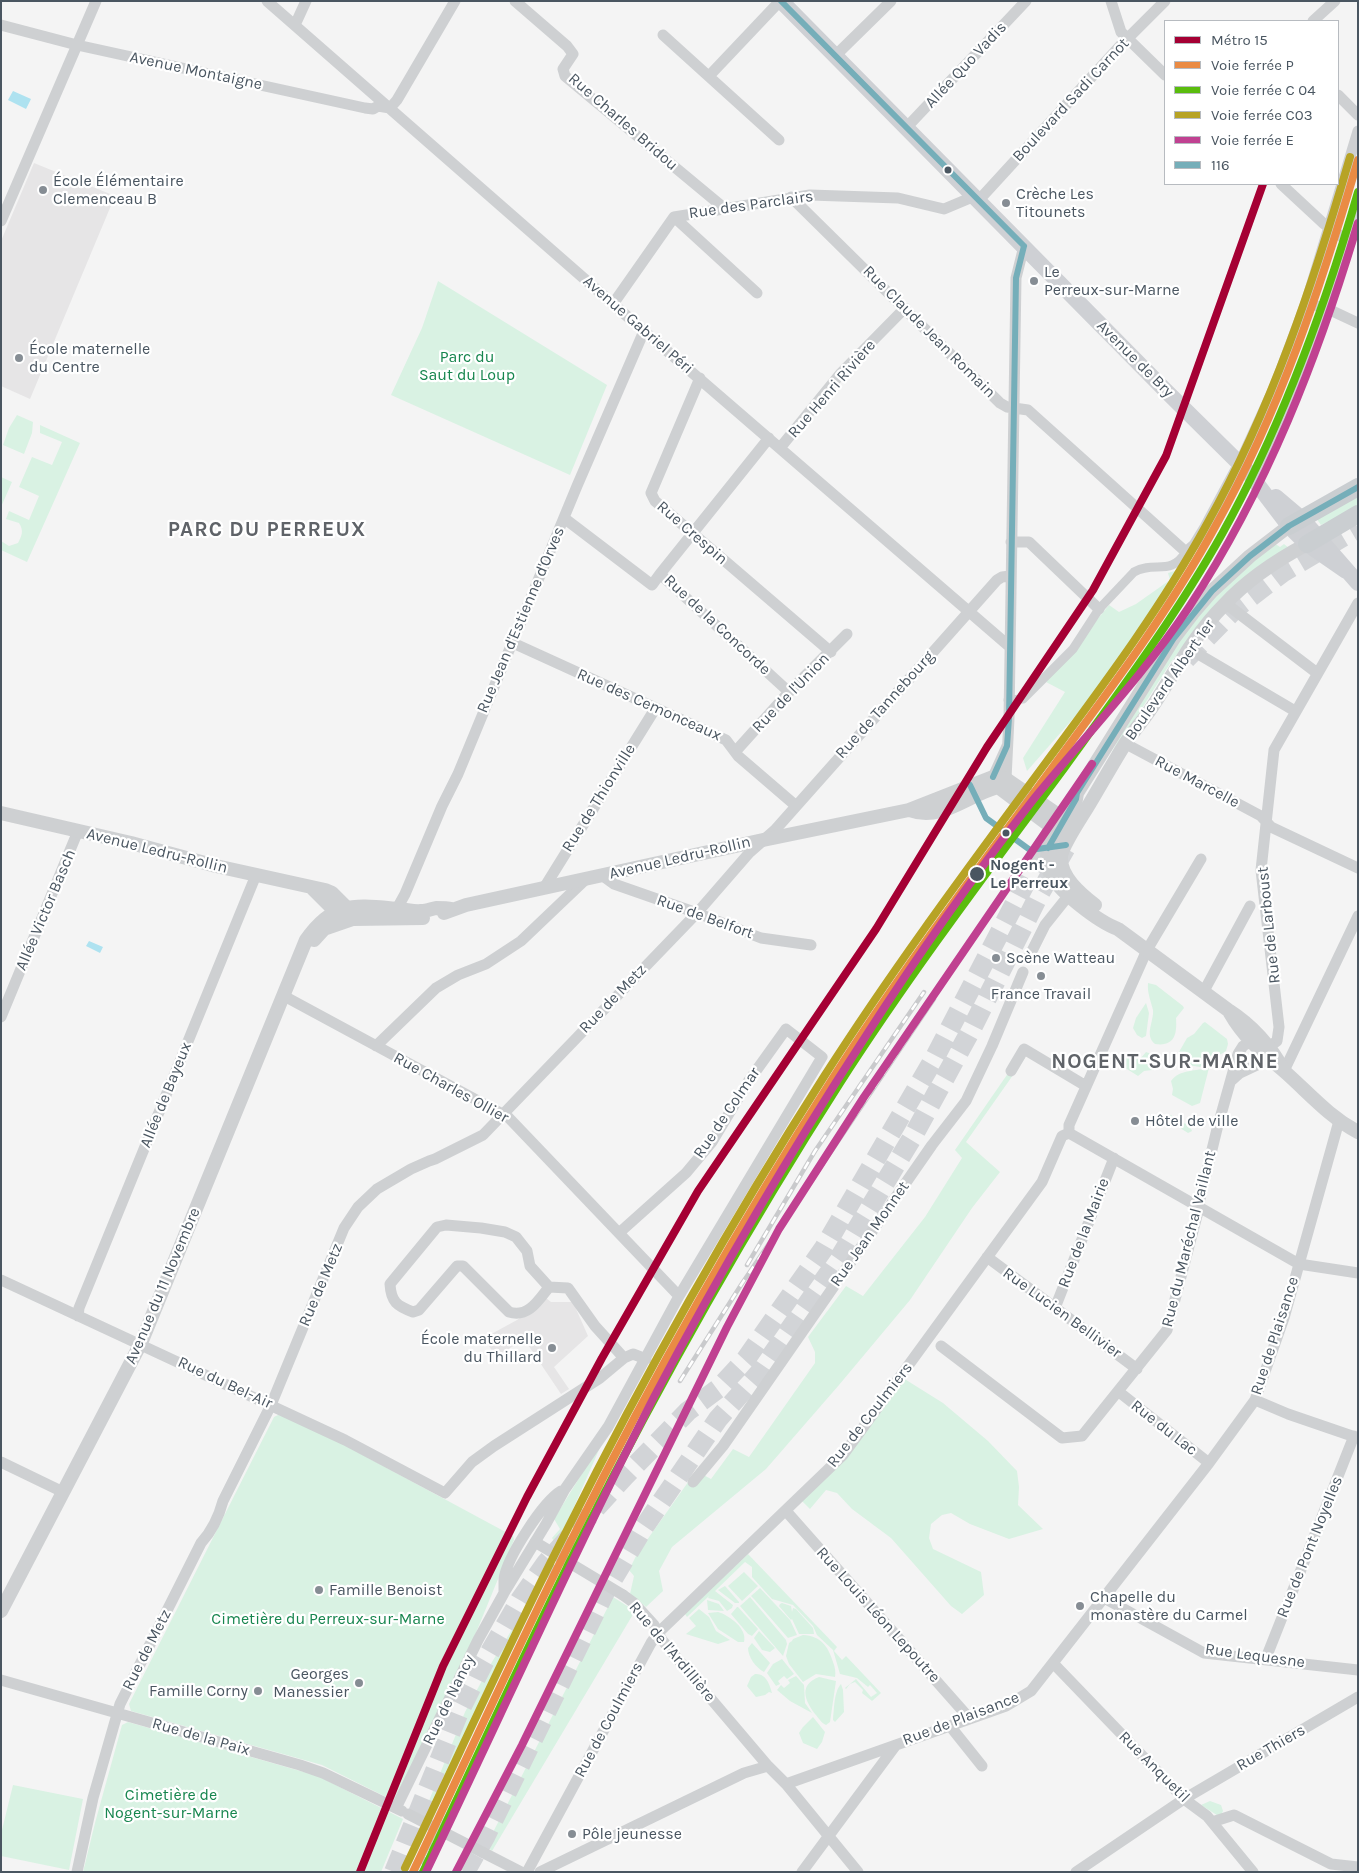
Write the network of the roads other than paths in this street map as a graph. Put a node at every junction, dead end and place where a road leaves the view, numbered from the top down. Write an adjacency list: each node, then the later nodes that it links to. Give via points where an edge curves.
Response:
1 (96, 1): 17 (street)
2 (268, 1): 14 (street, Avenue Gabriel Péri)
3 (306, 1): 14 (street)
4 (455, 1): 22 (street)
5 (515, 1): 30 (street, Rue Charles Bridou, via 573,54 564,69 565,76)
6 (781, 1): 18 (main road, Avenue de Bry); 20 (street)
7 (891, 1): 18 (street)
8 (1026, 1): 24 (street, Allée Quo Vadis)
9 (1111, 1): 16 (street, via 1118,26)
10 (1165, 1): 16 (street, Boulevard Sadi Carnot)
11 (1335, 1): 12 (street)
12 (1314, 20)
13 (1, 25): 17 (street, Avenue Montaigne)
14 (295, 25): 22 (street, Avenue Gabriel Péri)
15 (663, 35): 20 (street)
16 (1127, 39): 19 (street); 29 (street, Boulevard Sadi Carnot)
17 (77, 45): 22 (street, Avenue Montaigne, via 365,108); 33 (street)
18 (835, 56): 24 (main road, Avenue de Bry)
19 (1164, 74)
20 (709, 76): 26 (street)
21 (1339, 96): 23 (street)
22 (390, 108): 39 (street, Avenue Gabriel Péri)
23 (1358, 115)
24 (906, 128): 29 (main road, Avenue de Bry)
25 (1358, 130): 34 (street)
26 (780, 140)
27 (1282, 185): 34 (street)
28 (791, 197): 29 (street, Rue des Parclairs, via 810,194 898,198 944,209); 30 (street, Rue des Parclairs); 40 (street, Rue Claude Jean Romain)
29 (977, 198): 36 (main road, Avenue de Bry)
30 (724, 208): 32 (street, Rue des Parclairs)
31 (1358, 216): 35 (street)
32 (674, 217): 37 (street, Rue des Parclairs); 39 (street, Rue des Parclairs)
33 (1, 221)
34 (1328, 227): 35 (street); 38 (street)
35 (1350, 243): 41 (street)
36 (1024, 246): 45 (street, via 1016,278); 48 (main road, Avenue de Bry)
37 (757, 293)
38 (1306, 303): 41 (street); 48 (street, via 1256,431)
39 (614, 304): 43 (street, Avenue Gabriel Péri)
40 (905, 308): 45 (street, Rue Claude Jean Romain, via 1000,403); 47 (street, Rue Henri Rivière, via 841,373)
41 (1328, 310): 42 (street); 48 (street, via 1297,393 1261,470)
42 (1358, 323)
43 (644, 332): 44 (street, Avenue Gabriel Péri); 51 (street, Rue Jean d'Estienne d'Orves)
44 (700, 378): 46 (street, Avenue Gabriel Péri); 53 (street, Rue Crespin, via 651,493 655,502)
45 (1014, 408): 55 (street); 56 (street, Rue Claude Jean Romain, via 1028,410)
46 (769, 438): 47 (street, Avenue Gabriel Péri); 53 (street, Rue de la Concorde)
47 (780, 448): 63 (street, Avenue Gabriel Péri)
48 (1247, 471): 52 (main road, Avenue de Bry); 56 (street)
49 (1358, 487): 52 (main road, Boulevard Albert 1er)
50 (1358, 514): 54 (main road, Boulevard Albert 1er)
51 (564, 518): 57 (street, via 652,585); 65 (street, Rue Jean d'Estienne d'Orves)
52 (1296, 523): 54 (main road, Avenue de Bry); 77 (street, Boulevard Albert 1er, via 1250,556 1192,613)
53 (691, 533): 57 (street, Rue de la Concorde); 68 (street, Rue Crespin)
54 (1312, 540): 59 (main road, Avenue de Bry); 61 (street, Boulevard Albert 1er, via 1262,571)
55 (1011, 542): 58 (street); 62 (street, via 1029,542)
56 (1186, 552): 62 (street, via 1172,566 1141,568 1134,572)
57 (660, 574): 70 (street, Rue de la Concorde)
58 (1010, 576): 63 (street, Rue de Tannebourg, via 997,580); 66 (street)
59 (1358, 583)
60 (1358, 603): 69 (street, Rue de Larboust)
61 (1225, 604): 67 (street, Boulevard Albert 1er); 69 (street)
62 (1099, 609): 71 (street, via 1073,649 1023,699)
63 (968, 611): 66 (street, Avenue Gabriel Péri); 78 (street, Rue de Tannebourg)
64 (847, 634): 68 (street, Rue de l'Union)
65 (513, 644): 72 (street, Rue des Cemonceaux); 94 (street, Rue Jean d'Estienne d'Orves)
66 (1010, 647): 71 (street)
67 (1188, 648): 73 (street); 74 (street, Boulevard Albert 1er)
68 (831, 652): 70 (street, Rue de l'Union)
69 (1317, 673): 73 (street, Rue de Larboust)
70 (789, 692): 75 (street, Rue de l'Union)
71 (1008, 700): 76 (street, via 1007,746)
72 (654, 709): 75 (street, Rue des Cemonceaux, via 726,740); 91 (street, Rue de Thionville)
73 (1295, 711): 82 (street, Rue de Larboust, via 1274,750)
74 (1126, 744): 82 (street, Rue Marcelle); 83 (street, Boulevard Albert 1er)
75 (735, 752): 78 (street, Rue des Cemonceaux)
76 (999, 781): 79 (street, Avenue Ledru-Rollin, via 945,796); 79 (street, Avenue Ledru-Rollin, via 945,810); 80 (street); 83 (street, via 1046,822)
77 (1077, 793): 80 (street, Boulevard Albert 1er); 83 (street, Boulevard Albert 1er)
78 (795, 805): 85 (street, Rue de Tannebourg)
79 (914, 812): 85 (street, Avenue Ledru-Rollin)
80 (1054, 812): 83 (street)
81 (1, 813): 84 (street, Avenue Ledru-Rollin)
82 (1266, 821): 87 (street, Rue Marcelle); 110 (street, Rue de Larboust, via 1261,870 1279,1027)
83 (1067, 829): 92 (street, Boulevard Albert 1er, via 1061,856); 92 (street, Boulevard Albert 1er, via 1048,848 1047,864 1057,885)
84 (78, 831): 88 (street, Avenue Ledru-Rollin); 107 (street, Allée Victor Basch)
85 (763, 840): 89 (street, Avenue Ledru-Rollin); 98 (street, Rue de Metz)
86 (1201, 859): 101 (street, Rue de Coulmiers)
87 (1358, 868)
88 (256, 875): 96 (street, Avenue Ledru-Rollin, via 313,889); 130 (street, Allée de Bayeux)
89 (603, 876): 90 (street, Avenue Ledru-Rollin); 98 (street, Rue de Belfort, via 614,884)
90 (585, 880): 91 (street, Avenue Ledru-Rollin); 109 (street, via 521,941 486,964 436,988)
91 (544, 888): 95 (street, Avenue Ledru-Rollin)
92 (1072, 891): 101 (street); 103 (street, via 1045,925)
93 (1250, 906): 105 (street)
94 (398, 909): 95 (street, Avenue Ledru-Rollin); 97 (street, Avenue Ledru-Rollin)
95 (452, 909): 97 (street, Avenue Ledru-Rollin, via 440,915 416,919)
96 (344, 911): 97 (street, Avenue Ledru-Rollin); 97 (street, Avenue Ledru-Rollin); 102 (street, Avenue du 11 Novembre); 102 (street, Avenue du 11 Novembre, via 316,926)
97 (368, 913)
98 (697, 913): 100 (street, Rue de Belfort, via 761,938); 116 (street, Rue de Metz)
99 (1358, 916): 113 (street)
100 (811, 945)
101 (1147, 950): 105 (street); 115 (street, Rue de Coulmiers)
102 (303, 951): 106 (street, Avenue du 11 Novembre)
103 (1030, 957)
104 (1023, 972): 142 (street, Rue Jean Monnet, via 966,1101 926,1153 723,1446)
105 (1204, 991): 108 (street, via 1228,1010 1239,1030)
106 (284, 996): 109 (street, Rue Charles Ollier); 131 (street, Avenue du 11 Novembre)
107 (1, 1017)
108 (1255, 1039): 110 (street); 114 (street, Rue du Maréchal Vaillant, via 1243,1046 1238,1054)
109 (376, 1046): 116 (street, Rue Charles Ollier)
110 (1269, 1054): 113 (street); 114 (street)
111 (822, 1057): 122 (street, Rue de Colmar, via 786,1029 748,1082 712,1142 686,1173); 128 (street, Rue de Nancy)
112 (1011, 1071): 115 (street, via 1024,1050)
113 (1284, 1071): 117 (street)
114 (1230, 1082): 121 (street, Rue du Maréchal Vaillant)
115 (1086, 1086): 119 (street, Rue de Coulmiers, via 1069,1125)
116 (503, 1114): 122 (street, Rue Charles Ollier); 138 (street, Rue de Metz, via 483,1135 391,1180 358,1207 344,1228)
117 (1339, 1122): 118 (street); 124 (street, Rue de Plaisance)
118 (1358, 1132)
119 (1069, 1133): 120 (street); 123 (street, Rue de Coulmiers, via 1062,1136 1042,1182)
120 (1114, 1158): 121 (street); 129 (street, Rue de la Mairie)
121 (1199, 1208): 124 (street); 135 (street, Rue du Maréchal Vaillant, via 1167,1330)
122 (619, 1233): 128 (street, Rue Charles Ollier)
123 (986, 1257): 129 (street, Rue Lucien Bellivier); 145 (street, Rue de Coulmiers, via 843,1455)
124 (1299, 1264): 125 (street); 137 (street, Rue de Plaisance)
125 (1358, 1273)
126 (1, 1280): 130 (street, Rue du Bel-Air)
127 (550, 1287): 127 (street, via 530,1266 527,1250 516,1237 489,1229 446,1225 437,1227 390,1284 390,1296 400,1307 413,1312 419,1310 457,1266 463,1266 509,1312 518,1315 526,1312); 133 (street, via 568,1288 595,1326)
128 (679, 1296): 134 (street, Rue de Nancy)
129 (1055, 1308): 135 (street, Rue Lucien Bellivier)
130 (78, 1316): 131 (street, Rue du Bel-Air)
131 (141, 1343): 138 (street, Rue du Bel-Air); 144 (street, Avenue du 11 Novembre)
132 (940, 1346): 136 (street, Rue du Maréchal Vaillant, via 1062,1438 1082,1436)
133 (624, 1358): 134 (street, via 633,1354); 138 (street, Rue du Bel-Air, via 600,1378 472,1462 445,1493)
134 (646, 1359): 143 (street, Rue de Nancy, via 608,1427)
135 (1137, 1369): 136 (street, Rue du Maréchal Vaillant)
136 (1119, 1392): 141 (street, Rue du Lac)
137 (1255, 1400): 139 (street); 141 (street, Rue de Plaisance)
138 (271, 1404): 156 (street, Rue de Metz)
139 (1356, 1437): 151 (street, Rue de Pont Noyelles)
140 (1, 1462): 144 (street)
141 (1209, 1463): 148 (street, Rue de Plaisance)
142 (693, 1482)
143 (565, 1488): 146 (street, Rue de Nancy); 147 (street, Rue de Nancy, via 553,1496 524,1536 504,1578)
144 (63, 1492): 149 (street, Avenue du 11 Novembre)
145 (786, 1511): 150 (street, Rue de Coulmiers); 157 (street, Rue Louis Léon Lepoutre)
146 (535, 1542): 147 (street, Rue de Nancy); 150 (street, Rue de l'Ardillière, bridge, via 634,1602)
147 (504, 1592): 164 (street, Rue de Nancy)
148 (1104, 1598): 151 (street, Rue Lequesne, via 1204,1652); 152 (street, Rue de Plaisance)
149 (1, 1611)
150 (658, 1633): 160 (street, Rue de l'Ardillière); 170 (street, Rue de Coulmiers)
151 (1266, 1658): 153 (street, Rue Lequesne)
152 (1054, 1664): 157 (street, Rue de Plaisance, via 1026,1695 1006,1706); 163 (street, Rue Anquetil)
153 (1358, 1670)
154 (1, 1680): 156 (street, Rue de la Paix)
155 (1358, 1697): 163 (street, Rue Thiers)
156 (117, 1713): 164 (street, Rue de la Paix, via 300,1765); 168 (street, Rue de Metz, via 93,1798)
157 (970, 1718): 158 (street, Rue de Plaisance)
158 (950, 1726): 159 (street, Rue de Plaisance); 161 (street)
159 (896, 1744): 162 (street, Rue de Plaisance); 166 (street)
160 (768, 1766): 162 (street); 171 (street, via 744,1773)
161 (982, 1766)
162 (786, 1784): 166 (street)
163 (1184, 1798): 165 (street, Rue Anquetil); 174 (street, Rue Thiers)
164 (396, 1808): 169 (street, Rue de la Paix, bridge)
165 (1212, 1822): 167 (street, via 1234,1815 1331,1864); 175 (street, Rue Anquetil)
166 (828, 1836): 172 (street); 173 (street)
167 (1358, 1867)
168 (77, 1872)
169 (521, 1872)
170 (528, 1872)
171 (540, 1872)
172 (802, 1872)
173 (858, 1872)
174 (1076, 1872)
175 (1253, 1872)

